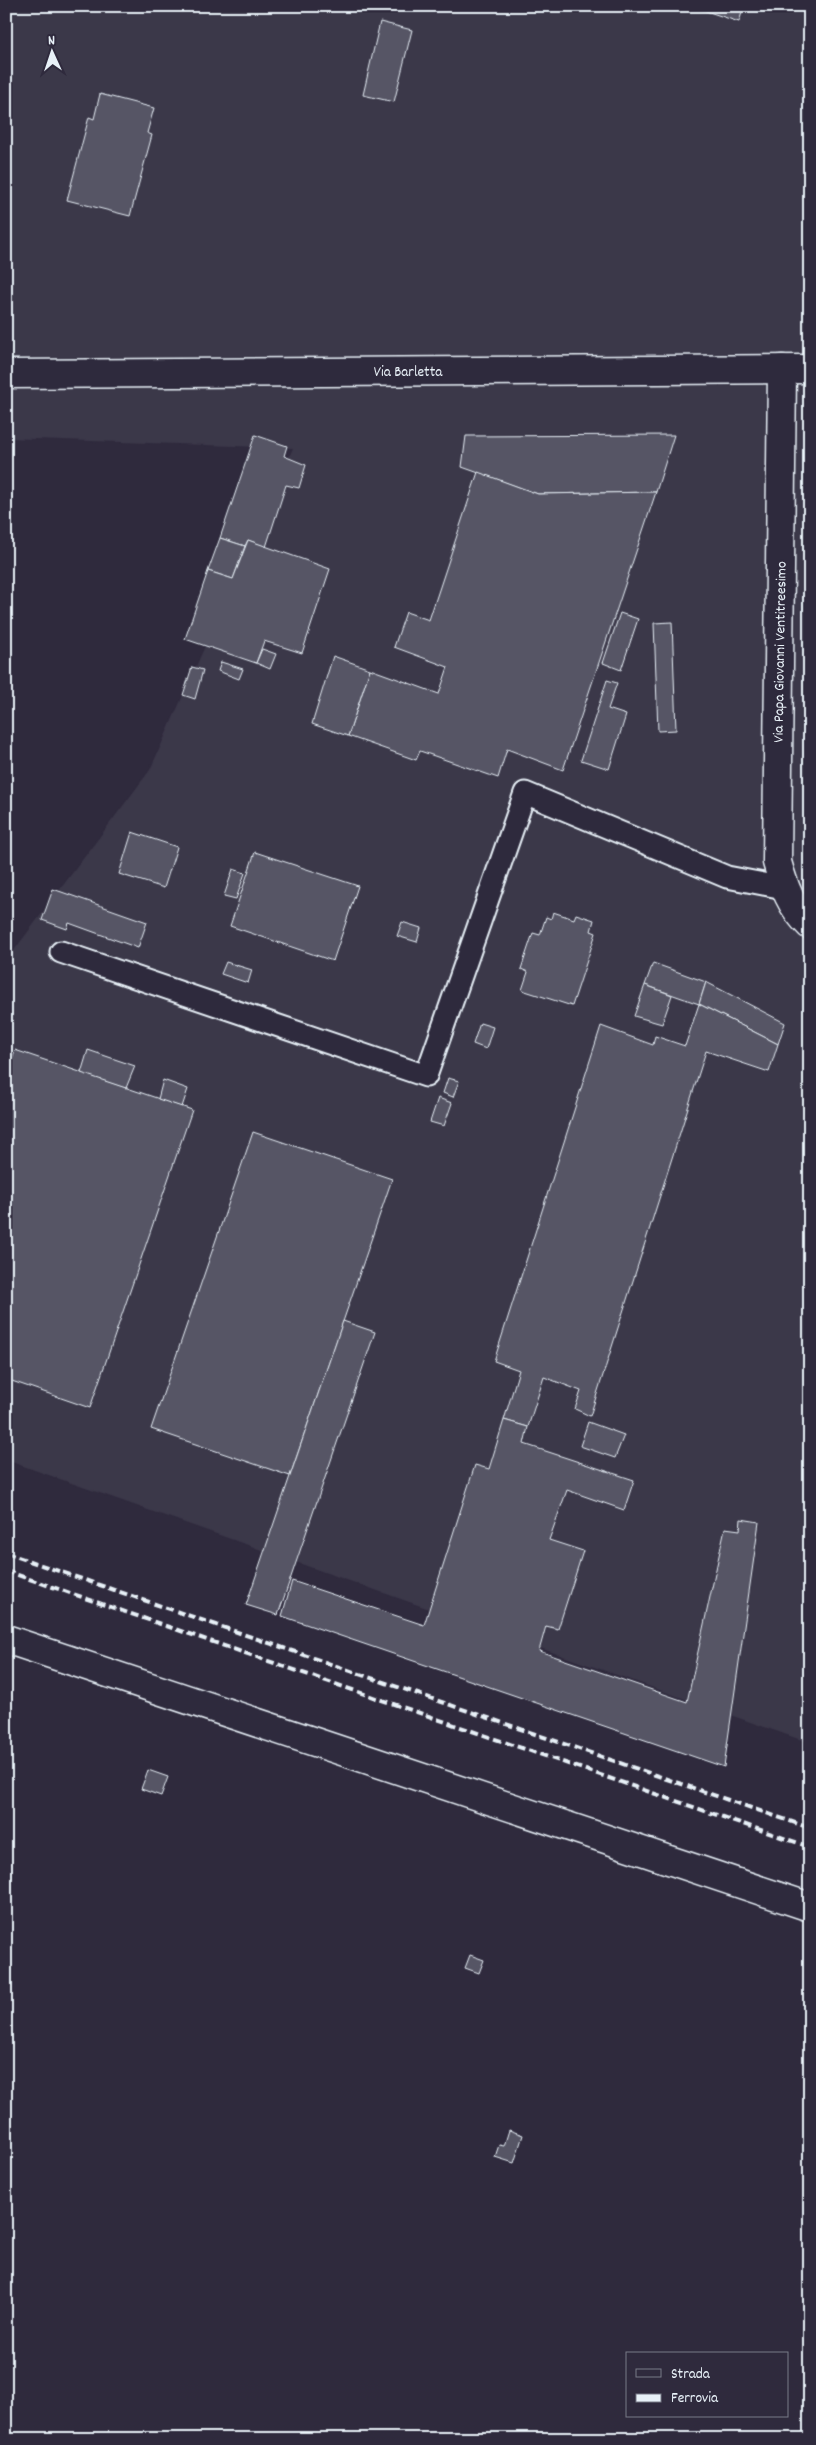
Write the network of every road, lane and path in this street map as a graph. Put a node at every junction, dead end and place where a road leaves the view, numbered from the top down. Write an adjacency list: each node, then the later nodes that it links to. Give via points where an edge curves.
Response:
1 (782, 369): 2 (street, Via Barletta); 3 (street, Via Barletta); 4 (street, Via Papa Giovanni Ventitreesimo, via 777,862)
2 (810, 369)
3 (6, 374)
4 (784, 888): 5 (street, Via Papa Giovanni Ventitreesimo, via 798,914); 6 (lane, via 727,878 525,793 426,1076)
5 (810, 925)
6 (62, 952)
7 (6, 1639): 8 (street)
8 (810, 1907)

